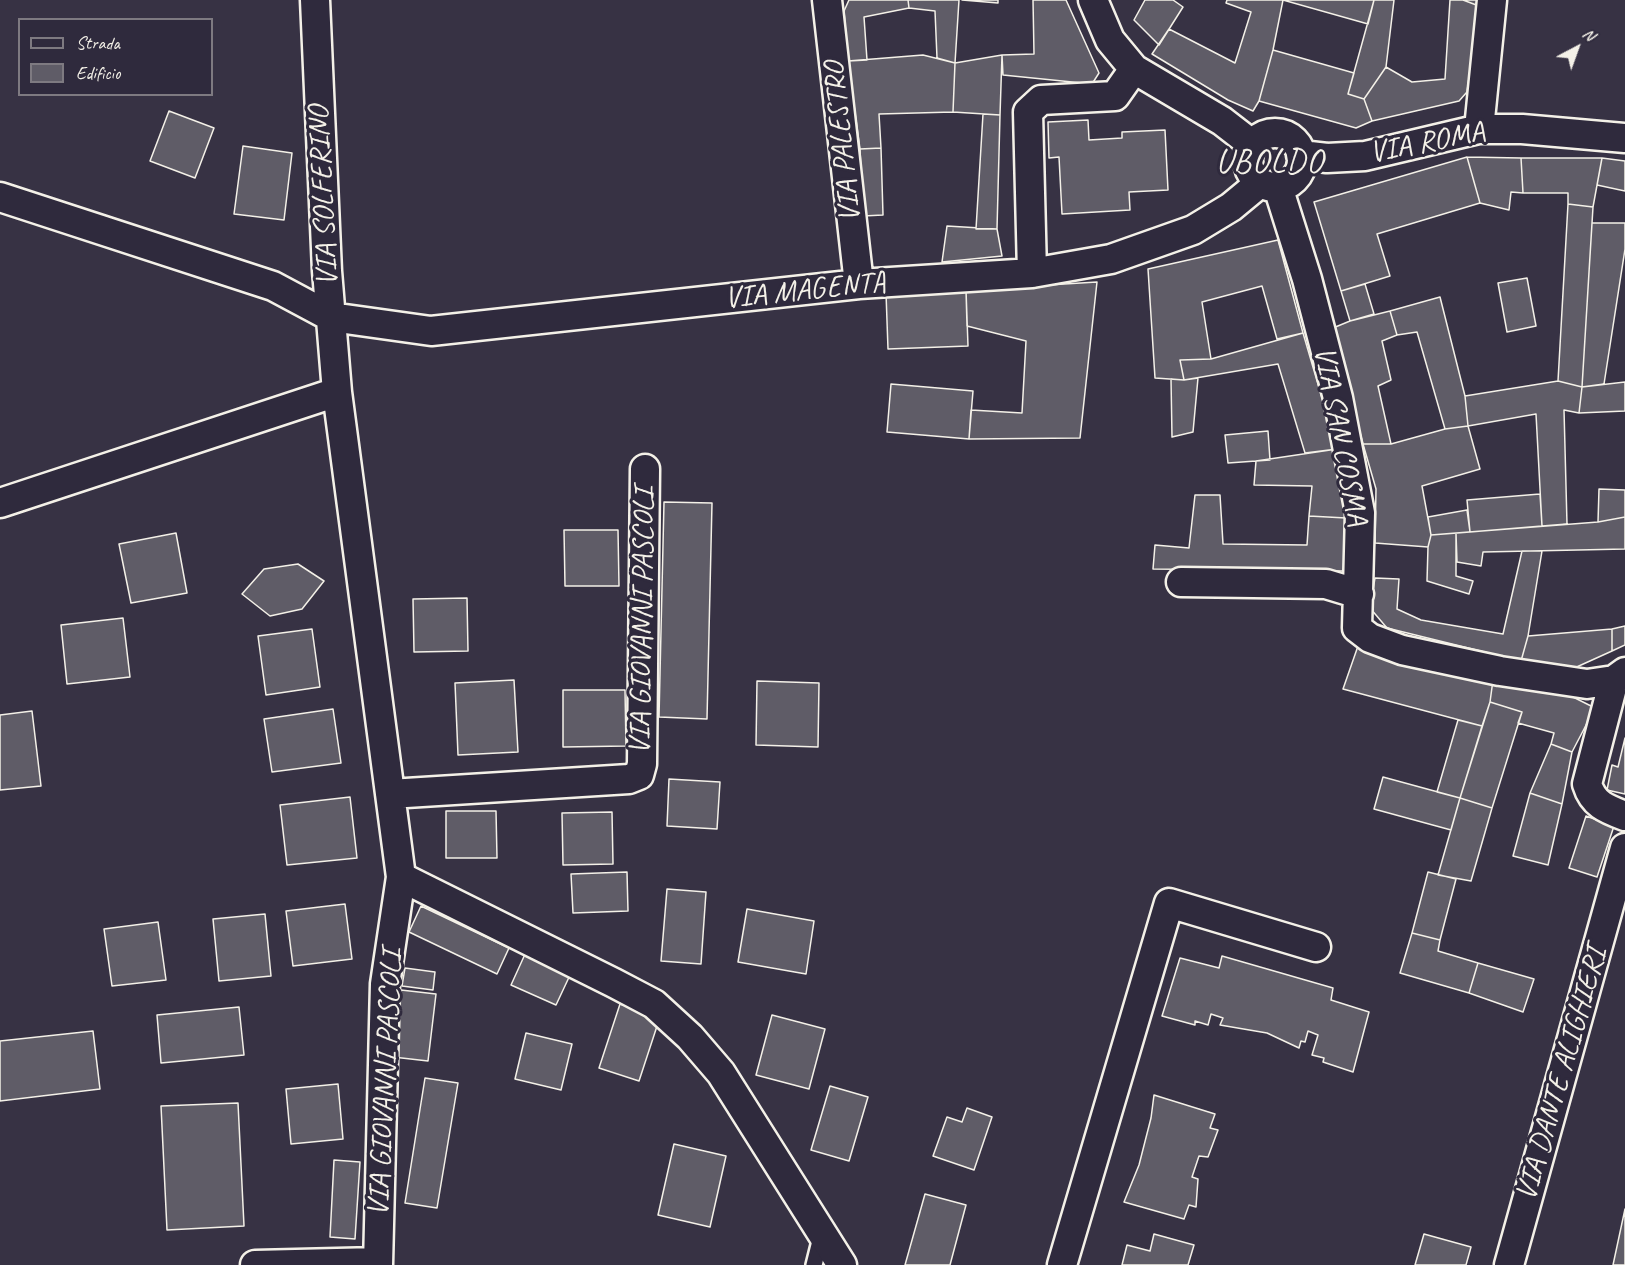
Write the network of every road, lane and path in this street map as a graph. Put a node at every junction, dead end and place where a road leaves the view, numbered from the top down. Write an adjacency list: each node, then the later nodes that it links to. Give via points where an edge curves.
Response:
1 (315, 0): 14 (street, VIA SOLFERINO)
2 (827, 0): 13 (street, VIA PALESTRO)
3 (1093, 0): 5 (street, via 1110,40)
4 (1492, 0): 6 (street)
5 (1134, 69): 8 (street, via 1222,121); 12 (street, via 1115,96 1041,100 1028,112)
6 (1479, 129): 7 (street, VIA ROMA); 9 (street, VIA ROMA, via 1365,156)
7 (1625, 138)
8 (1253, 145): 9 (street, via 1267,135 1285,135); 10 (street, via 1249,170)
9 (1301, 155): 10 (street, via 1299,172 1286,185)
10 (1269, 185): 12 (street, VIA MAGENTA, via 1193,230 1111,259); 19 (street, VIA SAN COSMA, via 1307,279 1338,398 1360,513)
11 (0, 196): 14 (street, via 273,286)
12 (1032, 273): 13 (street, VIA MAGENTA)
13 (859, 284): 14 (street, VIA MAGENTA, via 431,331)
14 (331, 317): 15 (street, VIA SOLFERINO)
15 (337, 392): 17 (street); 21 (street, VIA GIOVANNI PASCOLI)
16 (645, 469): 21 (street, VIA GIOVANNI PASCOLI, via 639,775 629,779)
17 (0, 503)
18 (1181, 582): 19 (street, via 1326,584)
19 (1359, 594): 20 (street, VIA SAN COSMA, via 1357,628 1402,650 1500,672 1587,684)
20 (1619, 676): 22 (street, via 1587,783 1591,797 1608,810)
21 (390, 794): 24 (street, VIA GIOVANNI PASCOLI)
22 (1625, 816)
23 (1625, 848): 32 (street, VIA DANTE ALIGHIERI)
24 (401, 877): 26 (street, via 654,1004 721,1073); 27 (street, VIA GIOVANNI PASCOLI, via 385,984)
25 (1316, 947): 31 (street, via 1168,903)
26 (822, 1233): 29 (lane); 30 (street)
27 (378, 1264): 28 (street)
28 (255, 1265)
29 (814, 1265)
30 (842, 1265)
31 (1062, 1265)
32 (1509, 1265)

